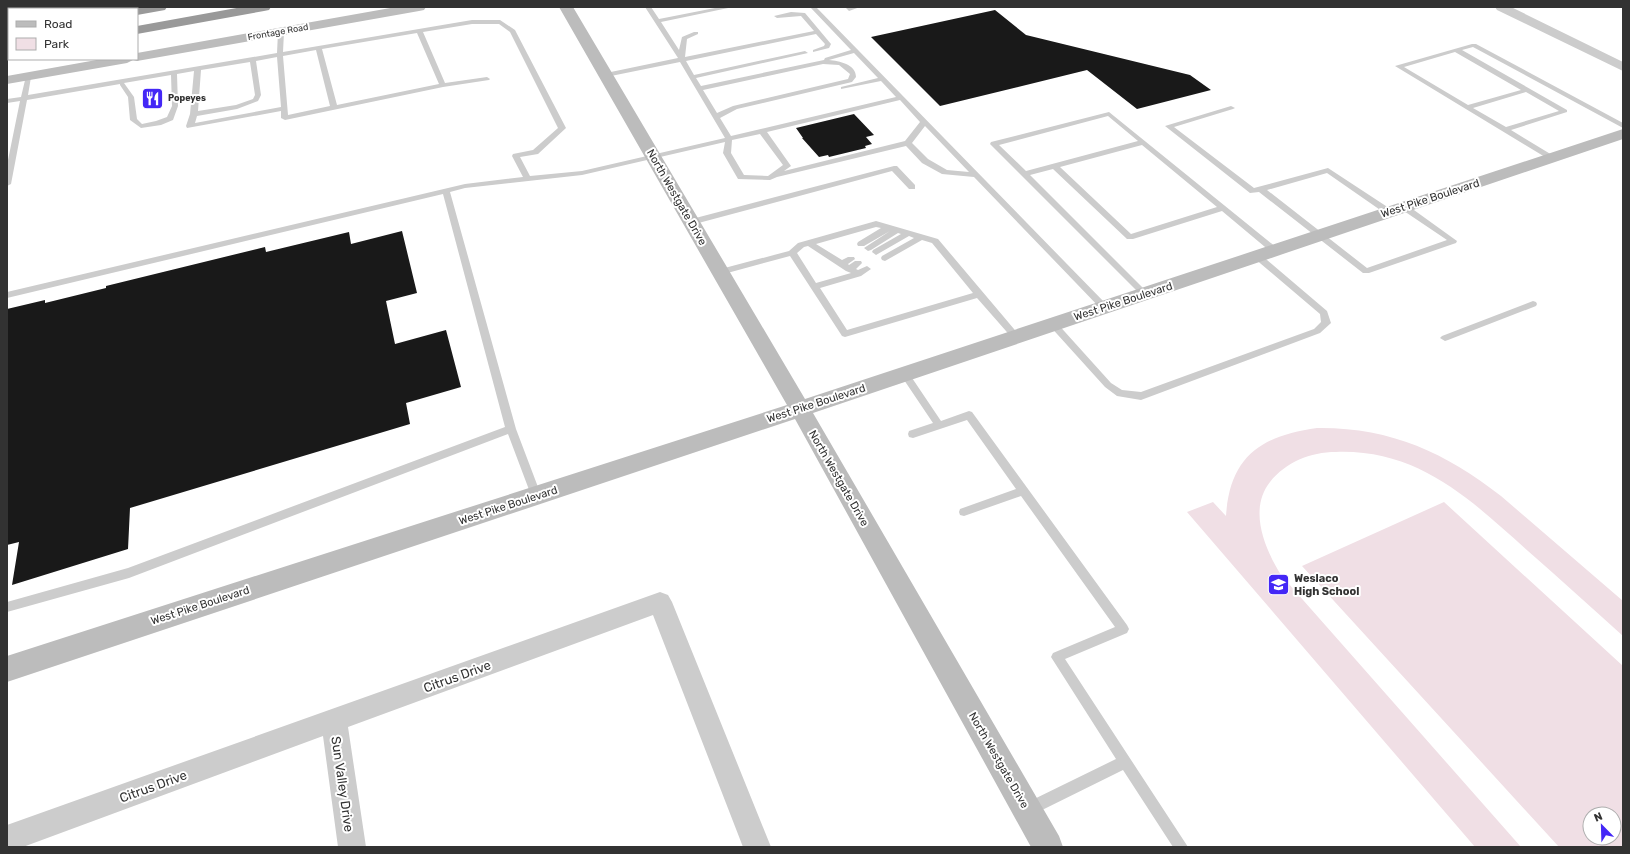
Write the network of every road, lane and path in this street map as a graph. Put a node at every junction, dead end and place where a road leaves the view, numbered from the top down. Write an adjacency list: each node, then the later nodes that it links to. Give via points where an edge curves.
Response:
1 (12, 7): 13 (street)
2 (160, 7): 14 (highway)
3 (264, 7): 17 (highway)
4 (416, 7): 19 (street, Frontage Road)
5 (566, 7): 36 (street, North Westgate Drive)
6 (648, 7): 16 (lane)
7 (695, 7): 16 (lane, via 670,12)
8 (730, 7): 16 (lane)
9 (813, 7): 25 (lane)
10 (848, 7): 11 (lane)
11 (857, 7)
12 (1501, 7): 33 (street)
13 (7, 8)
14 (138, 11)
15 (777, 16): 20 (lane, via 803,14)
16 (657, 21): 31 (lane)
17 (138, 30)
18 (419, 31): 22 (lane); 43 (lane); 71 (lane, via 472,22 500,22 513,31 562,128 535,152 516,156)
19 (281, 32): 27 (lane); 28 (street, Frontage Road)
20 (818, 32): 24 (lane, via 828,44 827,48); 31 (lane)
21 (696, 33): 31 (lane, via 684,38)
22 (319, 49): 27 (lane); 53 (lane)
23 (1456, 50): 45 (lane); 46 (lane, via 1474,45); 51 (lane, via 1398,66)
24 (815, 51)
25 (856, 51): 32 (lane); 40 (lane)
26 (805, 53): 38 (lane)
27 (280, 55): 30 (lane); 52 (lane)
28 (138, 57)
29 (122, 60): 37 (street)
30 (253, 60): 34 (lane); 55 (lane, via 258,95 256,100)
31 (682, 60): 36 (lane); 38 (lane)
32 (822, 62): 44 (lane); 56 (lane, via 840,62 853,72 853,77 850,81 735,107)
33 (1623, 67)
34 (198, 69): 35 (lane); 55 (lane)
35 (174, 73): 42 (lane); 42 (lane, via 175,106 170,118 158,123 141,126 134,120 131,97)
36 (606, 75): 65 (street, North Westgate Drive)
37 (28, 77): 41 (street); 47 (lane)
38 (692, 77): 44 (lane)
39 (487, 79): 43 (lane)
40 (882, 79): 48 (lane); 56 (lane)
41 (7, 80)
42 (123, 83): 47 (lane)
43 (443, 85): 53 (lane)
44 (699, 88): 56 (lane)
45 (1528, 90): 50 (lane); 51 (lane)
46 (1568, 96): 50 (lane); 58 (lane)
47 (24, 98): 49 (lane); 72 (lane)
48 (901, 98): 57 (lane); 60 (lane)
49 (7, 101)
50 (1549, 102): 59 (lane, via 1565,111)
51 (1468, 107): 59 (lane)
52 (284, 108): 53 (lane, via 285,118); 55 (lane, via 190,126)
53 (334, 108)
54 (1231, 108): 74 (lane, via 1170,126 1253,192)
55 (194, 114)
56 (716, 117): 62 (lane)
57 (924, 122): 64 (lane); 68 (lane)
58 (1623, 126)
59 (1506, 130): 66 (lane)
60 (762, 131): 62 (lane); 70 (lane, via 787,166)
61 (1623, 134): 66 (street, West Pike Boulevard)
62 (729, 139): 65 (lane); 70 (lane, via 727,153 741,178)
63 (1143, 142): 67 (lane); 69 (lane, via 1109,114 994,144); 76 (lane)
64 (908, 143): 68 (lane, via 925,161 945,172); 70 (lane)
65 (653, 157): 71 (lane, via 582,173); 78 (street, North Westgate Drive)
66 (1553, 158): 77 (street, West Pike Boulevard)
67 (1055, 166): 69 (lane); 76 (lane, via 1130,237)
68 (975, 174): 100 (lane)
69 (1024, 174): 97 (lane)
70 (770, 178)
71 (528, 179): 75 (lane, via 466,186)
72 (7, 184)
73 (912, 188): 78 (lane, via 894,168)
74 (1261, 189): 77 (lane, via 1328,170); 82 (lane)
75 (446, 191): 98 (lane); 107 (lane)
76 (1223, 208): 89 (lane)
77 (1397, 210): 82 (street, West Pike Boulevard); 82 (lane, via 1453,241 1366,271)
78 (691, 222): 93 (street, North Westgate Drive)
79 (876, 224): 80 (lane); 84 (lane); 85 (lane)
80 (892, 229): 81 (lane); 86 (lane)
81 (908, 233): 83 (lane); 87 (lane)
82 (1321, 235): 89 (street, West Pike Boulevard)
83 (922, 237): 90 (lane); 96 (lane, via 935,241)
84 (853, 238)
85 (809, 243): 88 (lane, via 801,245); 91 (lane, via 831,252)
86 (865, 246)
87 (876, 252)
88 (792, 253): 93 (lane); 95 (lane)
89 (1265, 253): 97 (street, West Pike Boulevard); 101 (lane, via 1324,313 1326,323 1317,331 1141,396 1120,393 1108,385)
90 (886, 258)
91 (842, 264): 91 (lane, via 851,259); 94 (lane)
92 (867, 269): 94 (lane)
93 (720, 272): 105 (street, North Westgate Drive)
94 (858, 274): 95 (lane)
95 (814, 287): 96 (lane, via 845,334)
96 (979, 294): 102 (lane)
97 (1145, 294): 100 (street, West Pike Boulevard)
98 (7, 295)
99 (1533, 304): 103 (lane)
100 (1104, 307): 101 (street, West Pike Boulevard)
101 (1053, 324): 102 (street, West Pike Boulevard)
102 (1016, 337): 104 (street, West Pike Boulevard)
103 (1445, 338)
104 (905, 374): 105 (street, West Pike Boulevard); 106 (lane)
105 (800, 409): 110 (street, West Pike Boulevard); 116 (street, North Westgate Drive)
106 (939, 425): 108 (lane); 109 (lane, via 969,415)
107 (511, 429): 110 (lane); 112 (lane, via 130,572)
108 (913, 434)
109 (1023, 491): 111 (lane); 115 (lane, via 1123,629 1058,657)
110 (536, 495): 113 (street, West Pike Boulevard)
111 (964, 512)
112 (7, 607)
113 (7, 669)
114 (334, 720): 117 (street, Citrus Drive); 118 (street, Sun Valley Drive); 119 (street, Citrus Drive, via 660,602)
115 (1125, 762): 116 (lane); 121 (lane)
116 (1027, 809): 120 (street, North Westgate Drive)
117 (7, 839)
118 (352, 847)
119 (756, 847)
120 (1048, 847)
121 (1181, 847)

